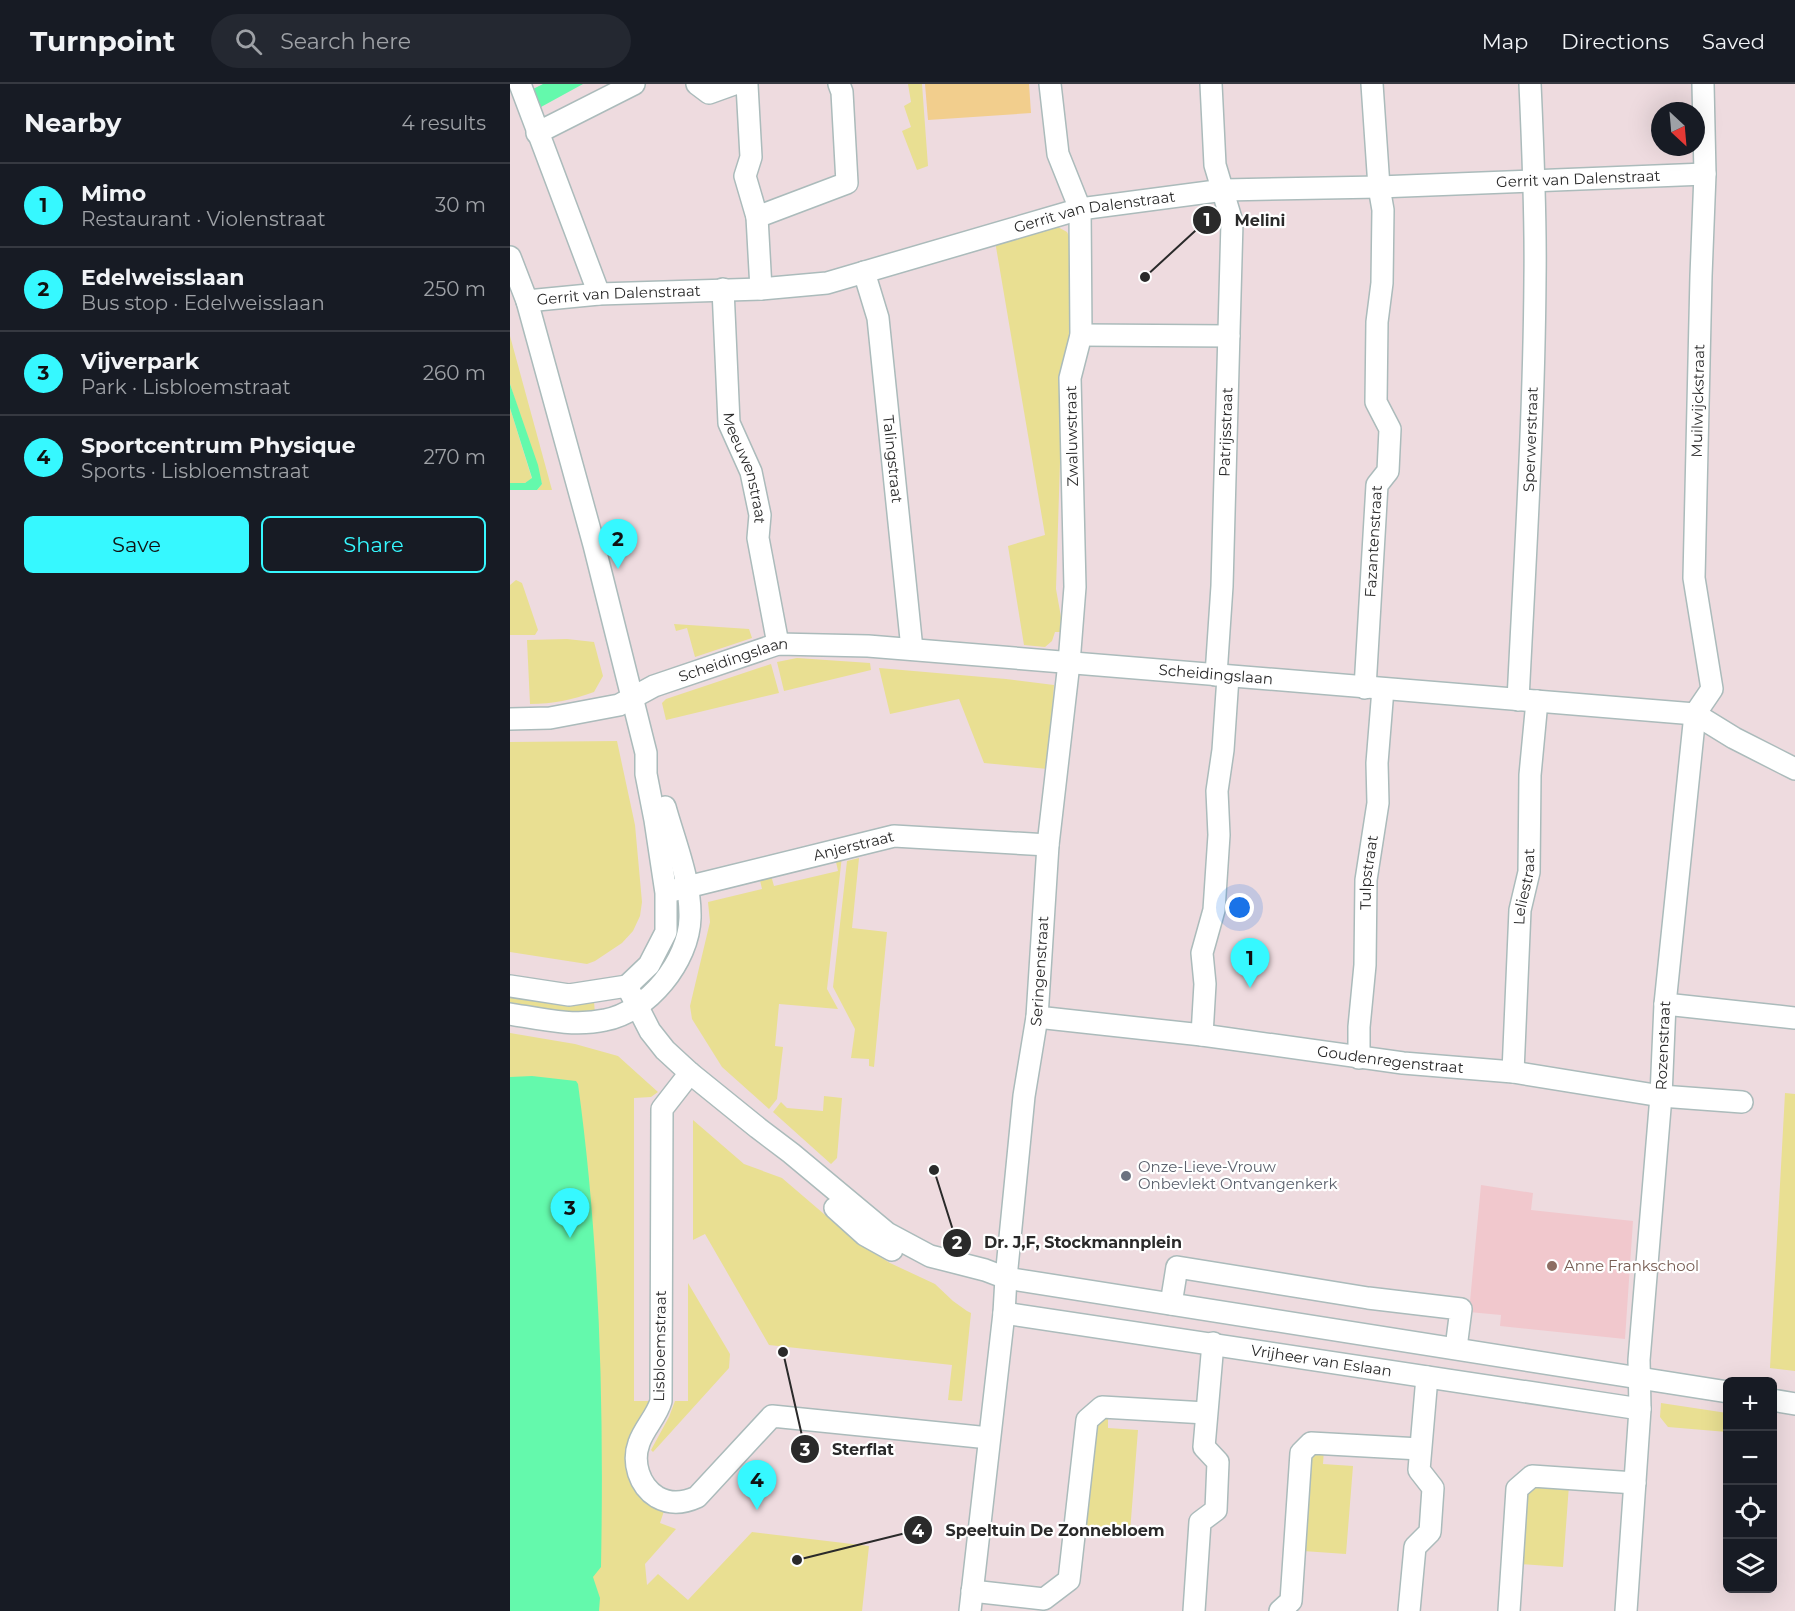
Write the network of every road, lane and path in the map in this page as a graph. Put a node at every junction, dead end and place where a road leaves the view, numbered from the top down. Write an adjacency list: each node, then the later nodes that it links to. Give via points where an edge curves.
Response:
1 (520, 84): 11 (street)
2 (634, 84): 11 (street)
3 (697, 84): 4 (street, via 709,93)
4 (742, 84): 17 (street, via 751,157 745,176)
5 (839, 84): 17 (street, via 847,183)
6 (1050, 84): 16 (street, via 1058,153)
7 (1211, 84): 15 (street, Patrijsstraat, via 1215,165)
8 (1372, 84): 14 (street, Fazantenstraat)
9 (1530, 84): 13 (street, Sperwerstraat)
10 (1703, 84): 12 (street, Muilwijckstraat)
11 (537, 133): 22 (street)
12 (1705, 174): 13 (street, Gerrit van Dalenstraat); 33 (street, Muilwijckstraat, via 1694,578 1712,689)
13 (1534, 179): 14 (street, Gerrit van Dalenstraat); 32 (street, Sperwerstraat, via 1536,280 1526,565)
14 (1378, 187): 15 (street, Gerrit van Dalenstraat); 30 (street, Fazantenstraat, via 1383,210 1376,402 1390,429 1388,471 1377,485)
15 (1224, 190): 16 (street, Gerrit van Dalenstraat); 25 (street, Patrijsstraat, via 1232,222)
16 (1080, 209): 19 (street, Gerrit van Dalenstraat); 24 (street, Zwaluwstraat)
17 (757, 217): 21 (street)
18 (510, 257): 23 (street)
19 (864, 272): 21 (street, Gerrit van Dalenstraat, via 827,283); 27 (street, Talingstraat, via 878,318)
20 (723, 288): 21 (street, Gerrit van Dalenstraat); 22 (street, Gerrit van Dalenstraat); 26 (street, Meeuwenstraat, via 729,423 751,472 760,515 758,537)
21 (761, 289)
22 (599, 294): 23 (street, Gerrit van Dalenstraat)
23 (527, 301): 31 (street)
24 (1081, 335): 25 (street); 28 (street, Zwaluwstraat, via 1070,378 1075,578)
25 (1229, 336): 29 (street, Patrijsstraat)
26 (778, 644): 27 (street, Scheidingslaan); 31 (street, Scheidingslaan, via 654,686)
27 (912, 649): 28 (street, Scheidingslaan)
28 (1069, 663): 29 (street, Scheidingslaan); 37 (street, Seringenstraat)
29 (1222, 676): 30 (street, Scheidingslaan); 47 (street, Patrijsstraat, via 1219,835 1214,910 1202,952)
30 (1374, 689): 32 (street, Scheidingslaan); 48 (street, Tulpstraat, via 1378,802 1366,880)
31 (632, 698): 34 (street, Scheidingslaan, via 619,705 550,718); 35 (street)
32 (1528, 701): 33 (street, Scheidingslaan); 49 (street, Leliestraat, via 1528,872 1520,910)
33 (1695, 714): 36 (street, Scheidingslaan); 42 (street, Rozenstraat)
34 (510, 719)
35 (645, 753): 38 (street, via 654,768); 39 (street)
36 (1795, 769)
37 (1048, 845): 38 (street, Anjerstraat, via 894,836); 45 (street, Seringenstraat)
38 (687, 886): 39 (street, Anjerstraat); 43 (street, via 687,940 668,978)
39 (666, 893): 41 (street, via 666,932 649,965)
40 (510, 986): 41 (street, via 569,995)
41 (627, 986): 43 (street)
42 (1665, 1004): 46 (street); 51 (street, Rozenstraat)
43 (638, 1007): 44 (street, via 607,1020 575,1023); 50 (street, via 650,1031)
44 (510, 1014)
45 (1036, 1017): 47 (street, Goudenregenstraat); 53 (street, Seringenstraat)
46 (1795, 1018)
47 (1202, 1035): 48 (street, Goudenregenstraat)
48 (1359, 1058): 49 (street, Goudenregenstraat)
49 (1513, 1072): 51 (street, Goudenregenstraat)
50 (690, 1073): 53 (street, via 887,1233 930,1256); 65 (street, Lisbloemstraat, via 662,1109 661,1401 636,1455 643,1483 651,1493 674,1503 698,1497 772,1416)
51 (1660, 1096): 52 (street, Goudenregenstraat); 59 (street, Rozenstraat, via 1639,1360)
52 (1742, 1102)
53 (1006, 1278): 54 (street); 55 (street, Seringenstraat)
54 (1171, 1304): 57 (street); 57 (street, via 1177,1267 1461,1309)
55 (1004, 1312): 56 (street, Vrijheer van Eslaan); 65 (street, Seringenstraat)
56 (1213, 1343): 58 (street, Vrijheer van Eslaan); 64 (street)
57 (1456, 1348): 59 (street)
58 (1427, 1377): 63 (street, Vrijheer van Eslaan); 66 (street)
59 (1641, 1377): 60 (street); 63 (street, Rozenstraat)
60 (1723, 1391)
61 (1777, 1401): 62 (street)
62 (1795, 1404)
63 (1640, 1409): 67 (street, Rozenstraat)
64 (1206, 1413): 68 (street, via 1102,1407 1087,1420 1069,1580 1044,1599); 69 (street, via 1204,1446 1218,1462 1216,1510 1200,1522)
65 (989, 1438): 68 (street, Seringenstraat)
66 (1420, 1449): 70 (street, via 1311,1443 1300,1453 1291,1601); 71 (street, via 1419,1470 1433,1488 1432,1510 1430,1532 1414,1547)
67 (1635, 1483): 72 (street, via 1532,1476 1517,1489); 73 (street, Rozenstraat)
68 (971, 1601)
69 (1194, 1611)
70 (1280, 1611)
71 (1409, 1611)
72 (1509, 1611)
73 (1626, 1611)

